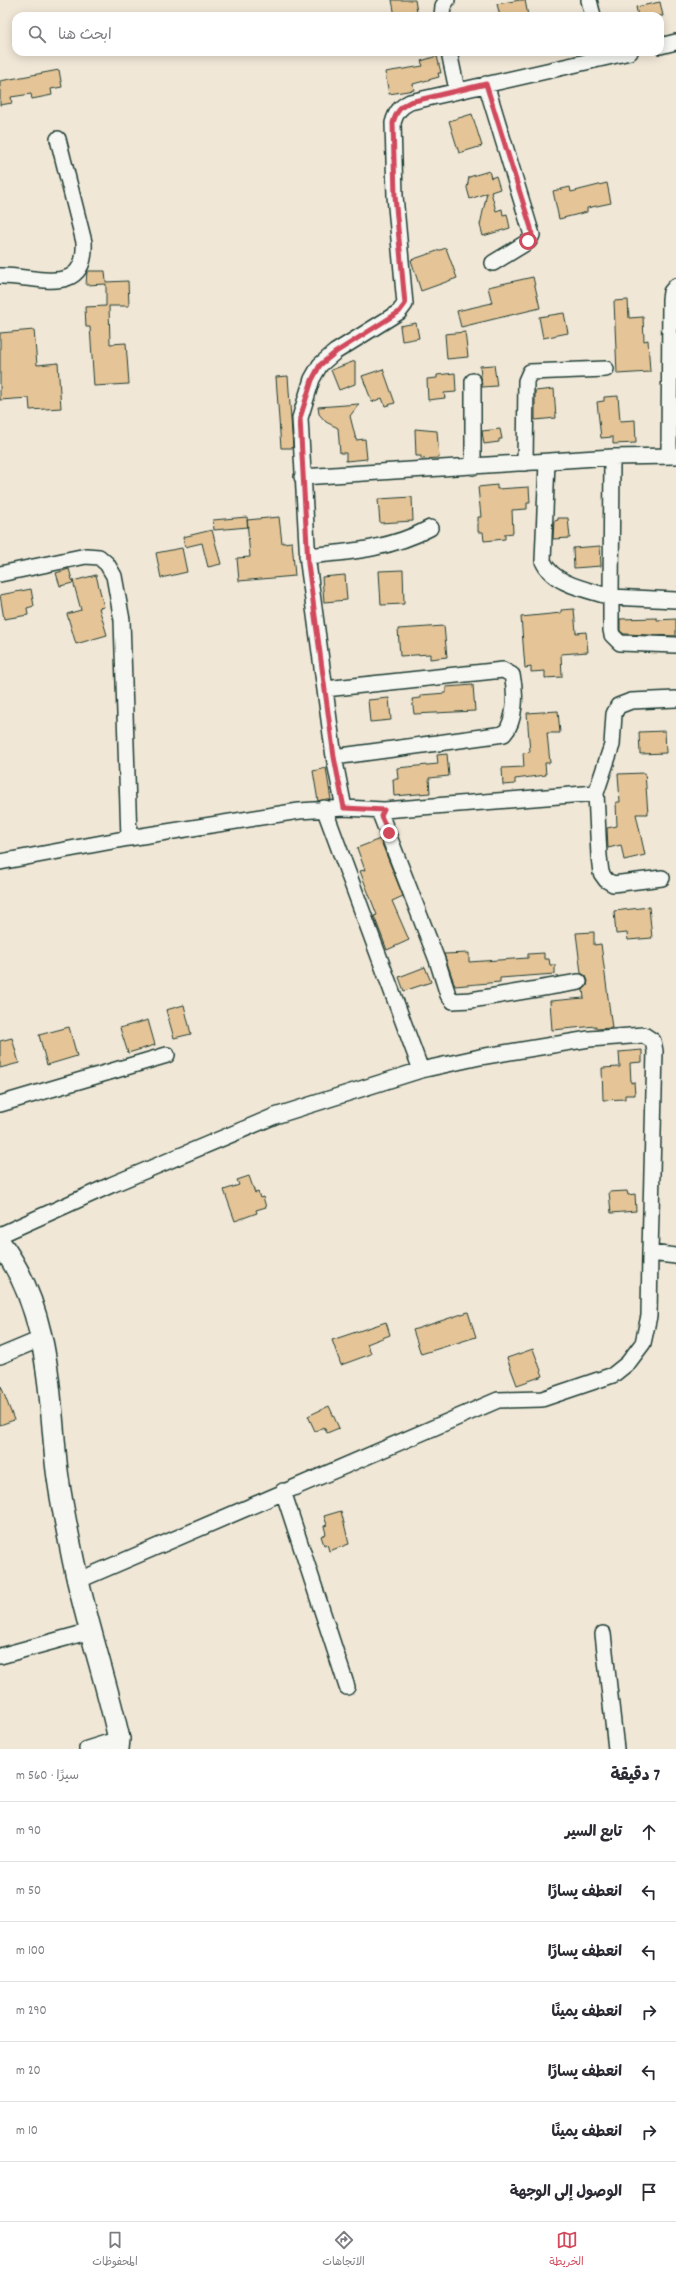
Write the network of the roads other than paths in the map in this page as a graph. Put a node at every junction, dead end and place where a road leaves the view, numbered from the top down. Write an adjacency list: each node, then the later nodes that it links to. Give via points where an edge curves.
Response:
1 (447, 0): 3 (street)
2 (589, 0): 4 (street)
3 (443, 12)
4 (591, 12)
5 (676, 42): 6 (street)
6 (664, 45)
7 (450, 56): 10 (street)
8 (597, 56): 9 (street)
9 (486, 84): 10 (street); 12 (street, via 532,235 528,241)
10 (457, 90): 22 (street, via 410,102 396,113 393,123 395,196 405,304 399,312 320,365 312,380 300,418)
11 (58, 139): 13 (street, via 84,242 85,256 81,268 71,277 53,281)
12 (493, 263)
13 (0, 276)
14 (676, 286): 17 (street, via 671,292 670,299)
15 (606, 369): 20 (street, via 530,372 526,381)
16 (473, 381): 21 (street)
17 (673, 456): 18 (street)
18 (612, 457): 19 (street); 26 (street)
19 (547, 462): 20 (street); 26 (street, via 543,556 547,571 580,588)
20 (525, 463): 21 (street)
21 (473, 466): 22 (street)
22 (302, 477): 24 (street)
23 (430, 528): 24 (street, via 370,549)
24 (308, 556): 29 (street)
25 (0, 574): 36 (street, via 86,556 99,557 114,576 122,620)
26 (611, 597): 27 (street); 28 (street, via 611,630 612,635 620,643)
27 (676, 600)
28 (676, 645)
29 (325, 689): 31 (street); 31 (street, via 503,670 512,675 514,682 512,721 504,734)
30 (676, 700): 32 (street, via 631,701 618,706 614,714 612,745)
31 (334, 757): 34 (street)
32 (596, 793): 35 (street); 38 (street, via 599,856 601,873 606,880 613,884)
33 (324, 808): 34 (street); 36 (street); 41 (street)
34 (344, 808): 35 (street)
35 (384, 810): 39 (street, via 381,816 448,995 453,1001)
36 (129, 838): 37 (street)
37 (0, 862)
38 (662, 878)
39 (579, 982)
40 (167, 1055): 42 (street)
41 (421, 1070): 43 (street, via 275,1116); 45 (street, via 480,1057 589,1039 644,1035 650,1037 655,1051)
42 (0, 1104)
43 (0, 1235)
44 (0, 1243): 47 (main road, via 31,1300)
45 (650, 1253): 46 (street); 49 (street, via 648,1316 643,1343 628,1363 613,1375 542,1399 498,1400)
46 (676, 1256)
47 (43, 1338): 48 (street); 50 (main road, via 53,1412 56,1463)
48 (0, 1356)
49 (284, 1491): 50 (street); 54 (street)
50 (77, 1581): 51 (main road)
51 (91, 1631): 53 (street); 55 (main road, via 106,1683)
52 (603, 1634): 57 (street)
53 (0, 1656)
54 (347, 1687)
55 (118, 1744): 56 (street)
56 (87, 1749)
57 (616, 1749)

